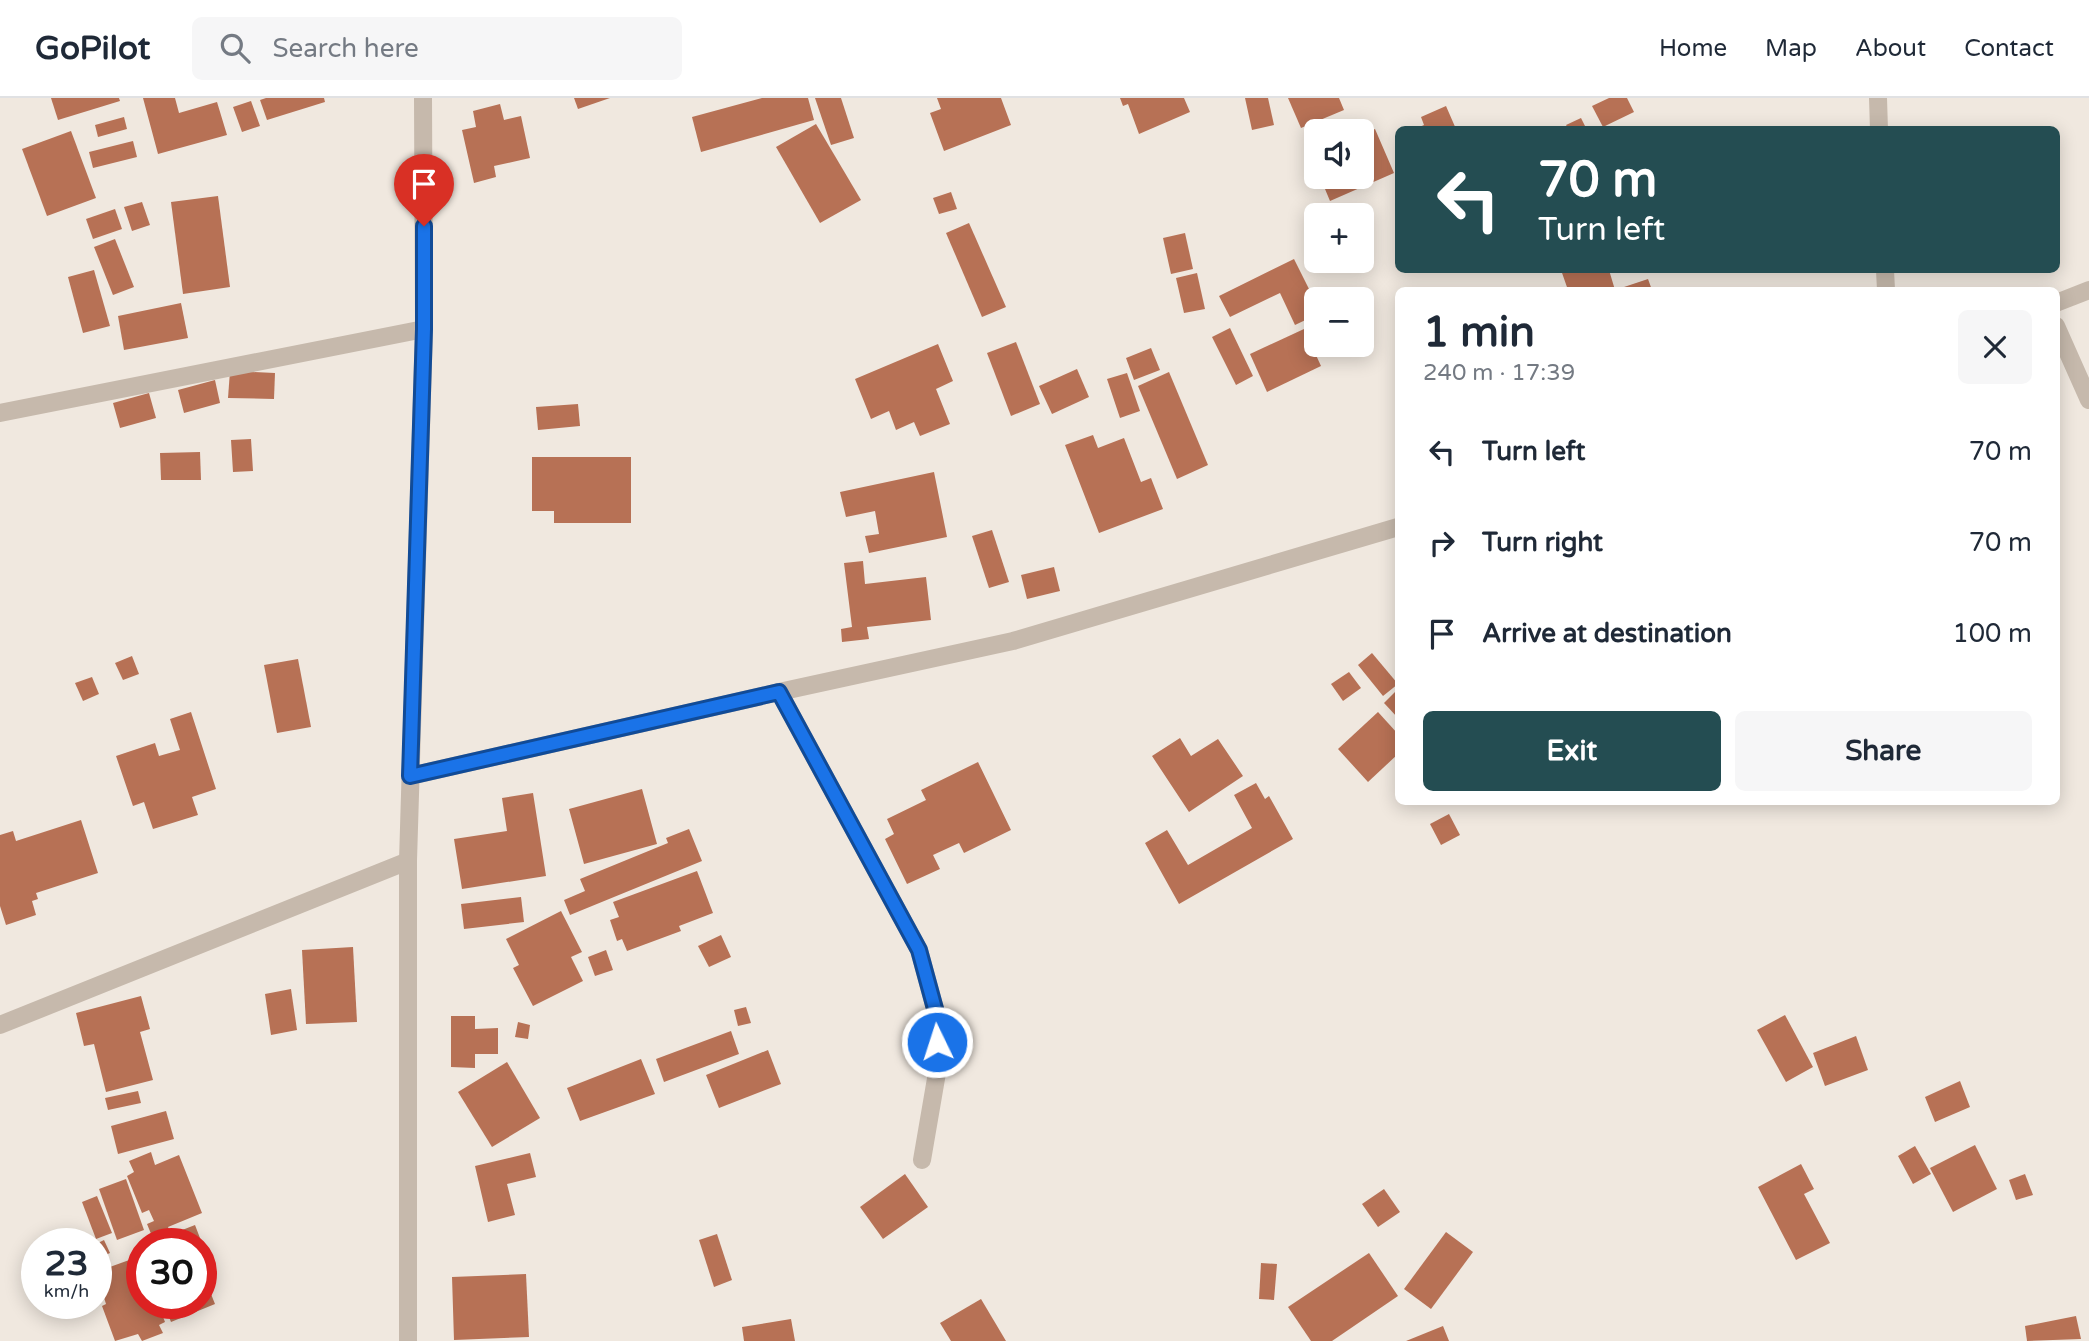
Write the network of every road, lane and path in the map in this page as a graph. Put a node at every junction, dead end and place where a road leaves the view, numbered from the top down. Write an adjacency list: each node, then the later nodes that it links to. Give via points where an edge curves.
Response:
1 (423, 98): 6 (street)
2 (1878, 98): 3 (street)
3 (1879, 126)
4 (2089, 290): 5 (street)
5 (2060, 301)
6 (424, 329): 9 (street); 12 (street)
7 (2060, 335): 8 (street)
8 (2089, 400)
9 (0, 413)
10 (1395, 528): 11 (street, via 1013,641)
11 (779, 692): 12 (street); 15 (street, via 919,950 937,1016 938,1068)
12 (410, 776): 13 (street)
13 (408, 861): 14 (street); 16 (street)
14 (0, 1025)
15 (922, 1160)
16 (408, 1341)

